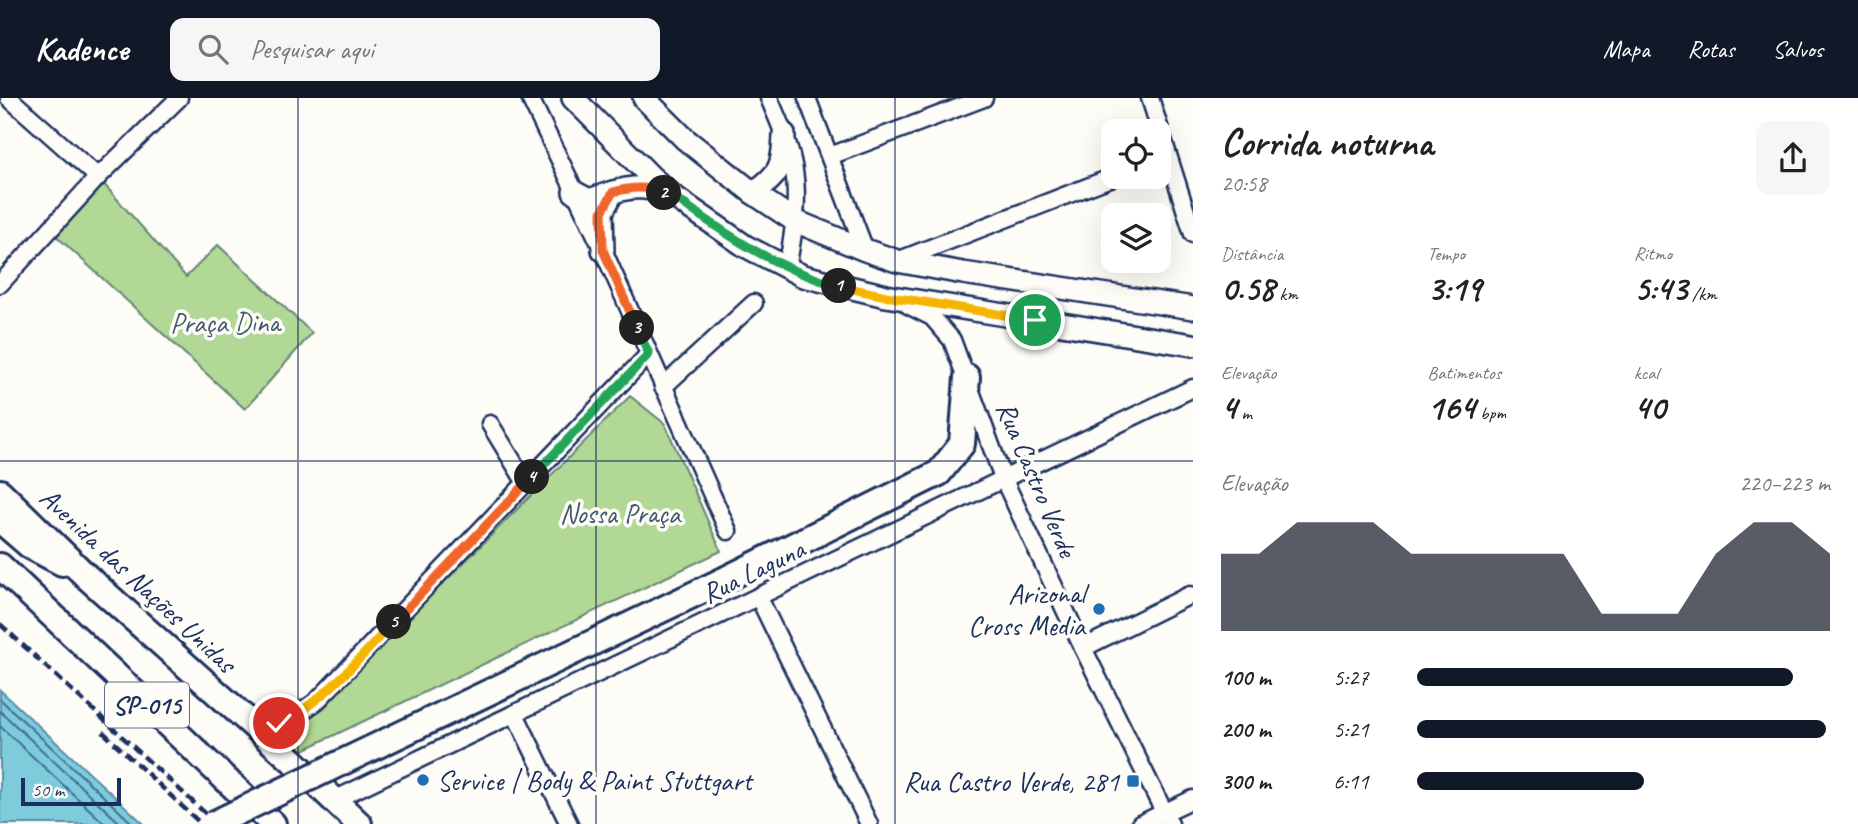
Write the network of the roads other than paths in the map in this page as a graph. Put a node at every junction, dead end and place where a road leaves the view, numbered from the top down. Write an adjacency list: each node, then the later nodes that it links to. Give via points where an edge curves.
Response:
1 (9, 98): 14 (street)
2 (179, 98): 14 (street)
3 (530, 98): 17 (street)
4 (573, 98): 20 (main road)
5 (643, 98): 19 (main road)
6 (769, 98): 11 (street)
7 (807, 98): 12 (street)
8 (984, 98): 12 (street)
9 (1150, 98): 10 (street)
10 (1155, 119)
11 (783, 134): 19 (main road, via 783,163); 21 (street, via 794,173)
12 (830, 156): 24 (street)
13 (1171, 167): 16 (street)
14 (98, 177): 27 (street)
15 (1101, 182): 25 (street)
16 (1186, 187): 22 (street)
17 (574, 192): 18 (main road, via 589,200); 23 (street)
18 (613, 192): 20 (main road, via 636,186); 23 (main road, via 602,212)
19 (752, 193): 21 (main road)
20 (673, 196): 26 (main road, via 745,246)
21 (795, 221): 24 (main road); 26 (street)
22 (1193, 234)
23 (603, 250): 32 (street)
24 (866, 250): 25 (main road)
25 (897, 261): 30 (main road)
26 (788, 269): 28 (main road)
27 (2, 279)
28 (886, 296): 31 (main road); 33 (street, Rua Castro Verde, via 940,323)
29 (754, 303): 34 (street)
30 (1193, 308)
31 (1193, 345)
32 (649, 354): 34 (street); 38 (street)
33 (967, 377): 37 (street, Rua Castro Verde); 52 (highway, bridge, via 962,444 939,473)
34 (663, 387): 41 (street)
35 (1193, 388): 37 (street, Rua Laguna)
36 (490, 424): 38 (street)
37 (1003, 478): 45 (street, Rua Laguna); 46 (street, Rua Castro Verde)
38 (526, 484): 48 (street, via 317,701)
39 (0, 492): 43 (highway, Avenida das Nações Unidas)
40 (0, 520): 43 (highway, via 30,546)
41 (728, 531)
42 (0, 566): 53 (highway, SP-015)
43 (87, 577): 48 (highway, Avenida das Nações Unidas)
44 (1190, 595): 46 (street)
45 (759, 598): 47 (street, Rua Laguna); 56 (street)
46 (1083, 648): 51 (street, Rua Castro Verde)
47 (515, 714): 50 (street, Rua Laguna); 55 (street)
48 (258, 731): 50 (highway, Avenida das Nações Unidas)
49 (1193, 799): 51 (street)
50 (334, 800): 54 (highway, Avenida das Nações Unidas)
51 (1167, 818): 57 (street)
52 (214, 824)
53 (273, 824)
54 (359, 824)
55 (569, 824)
56 (869, 824)
57 (1140, 824)

